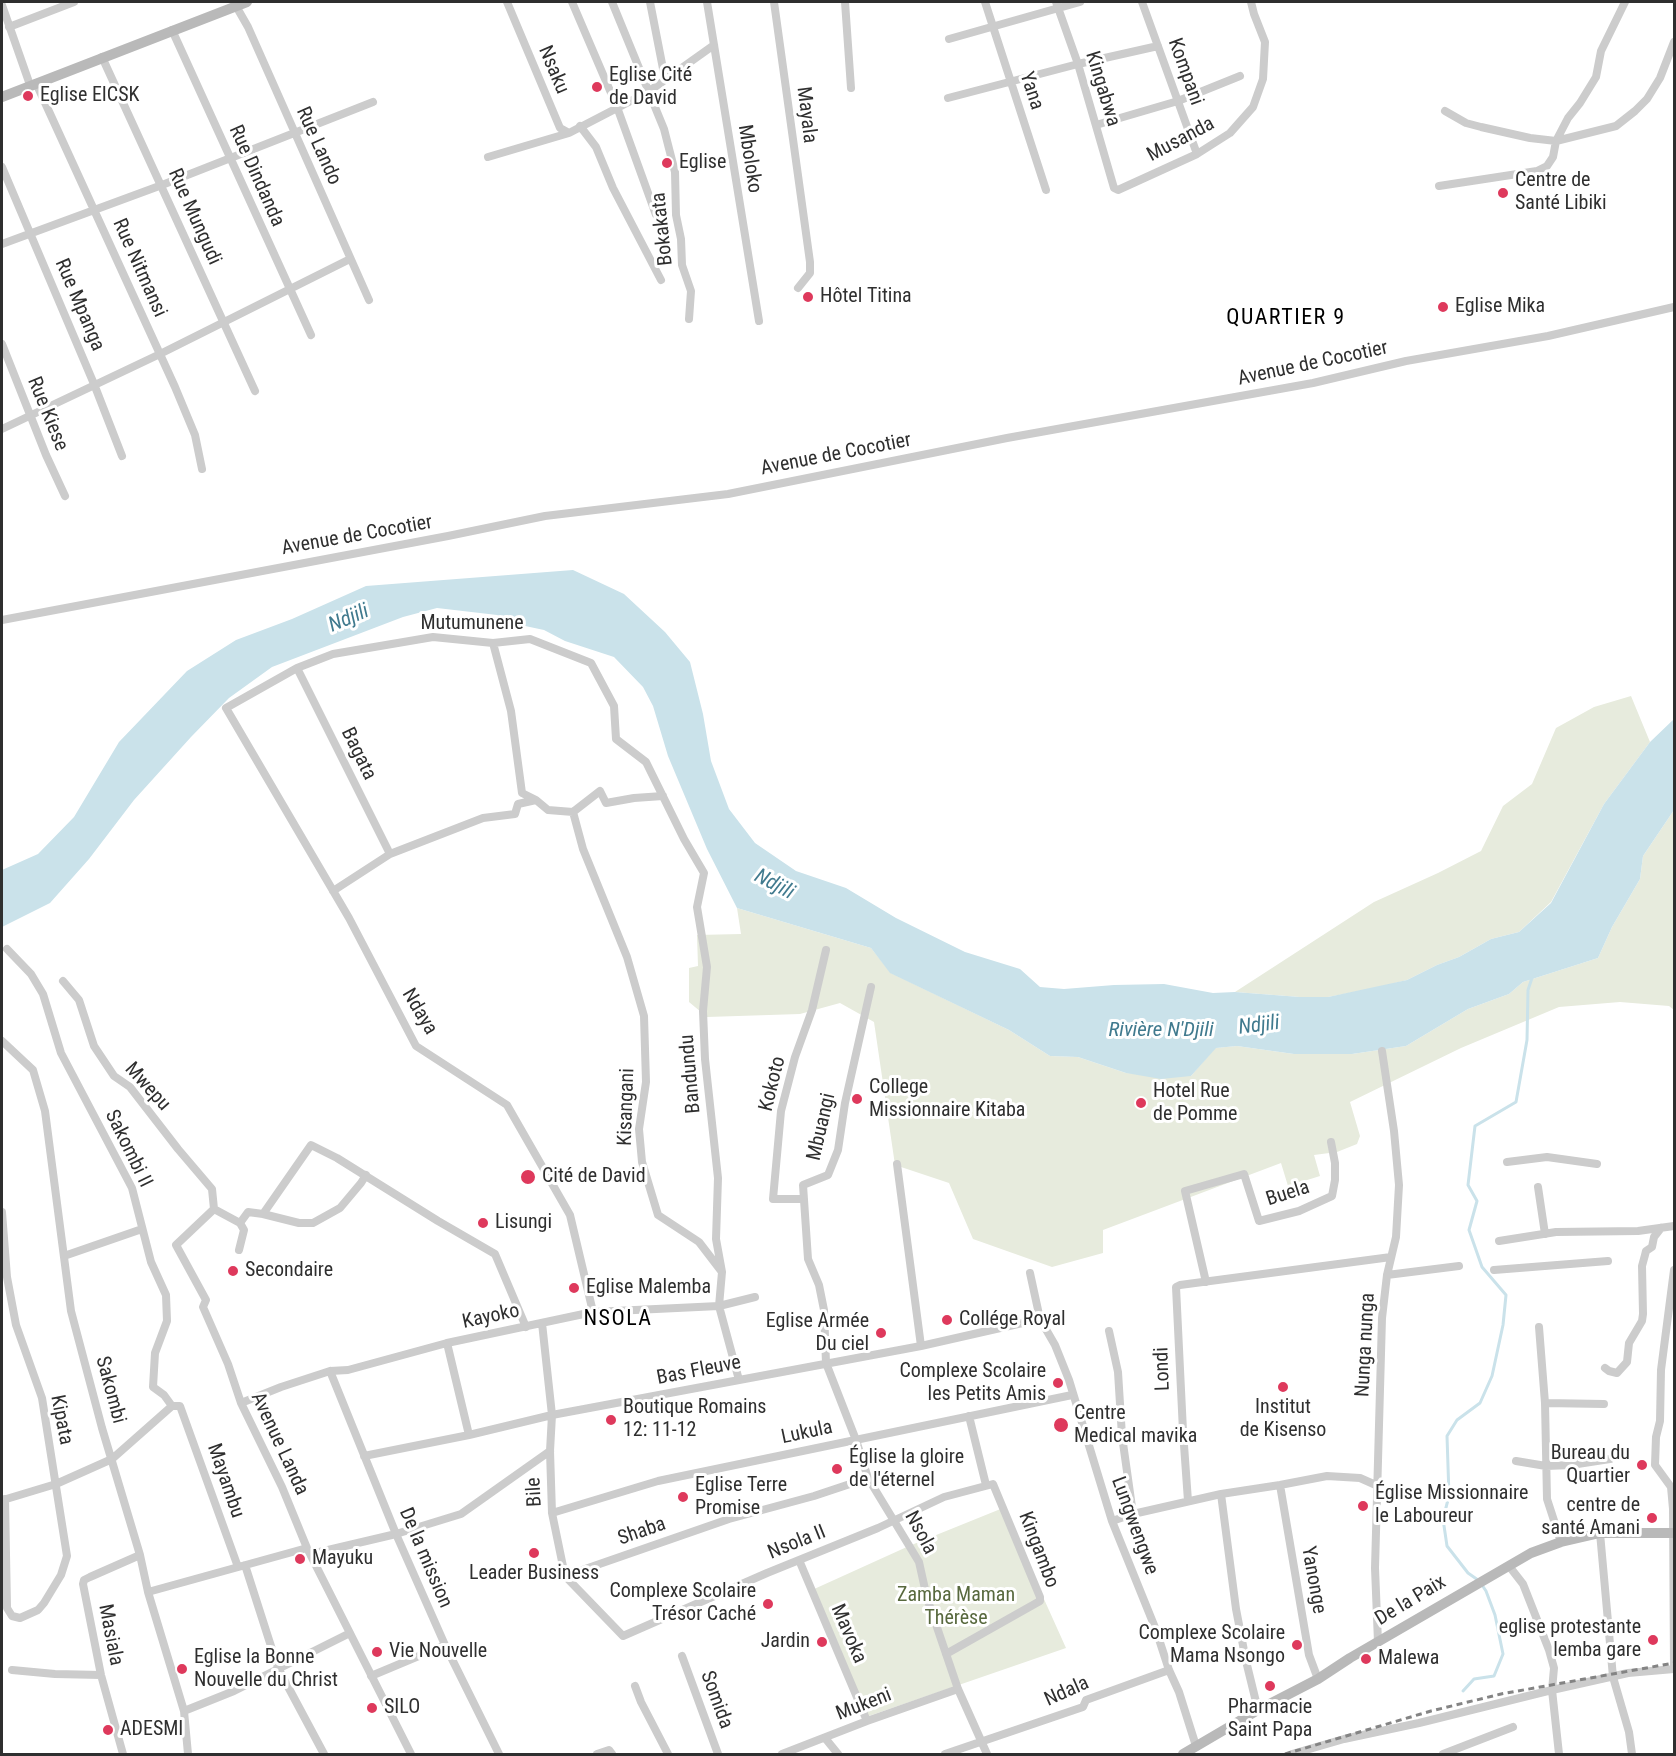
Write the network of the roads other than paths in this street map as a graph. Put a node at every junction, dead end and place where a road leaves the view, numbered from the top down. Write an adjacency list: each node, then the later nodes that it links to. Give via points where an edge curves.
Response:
1 (74, 2): 18 (street)
2 (247, 2): 17 (street)
3 (507, 2): 42 (street, Nsaku, via 560,128)
4 (572, 2): 37 (street)
5 (612, 2): 32 (street, Bokakata)
6 (650, 2): 28 (street)
7 (707, 2): 23 (street, Mboloko)
8 (774, 2): 59 (street, Mayala, via 810,273)
9 (845, 2): 31 (street)
10 (985, 2): 19 (street, Yana)
11 (1080, 2): 15 (street)
12 (1142, 2): 24 (street, Kompani)
13 (1251, 2): 44 (street, Musanda, via 1265,42 1263,78 1253,107 1230,133)
14 (1624, 2): 43 (street, via 1601,51 1596,77)
15 (1057, 4): 19 (street); 26 (street, Kingabwa)
16 (2, 5): 18 (street, Rue Nitmansi)
17 (236, 6): 20 (street); 41 (street, Rue Lando)
18 (9, 27): 30 (street, Rue Nitmansi)
19 (994, 27): 21 (street); 29 (street, Yana)
20 (172, 30): 25 (street); 46 (street, Rue Dindanda)
21 (949, 39)
22 (1674, 42): 43 (street, via 1660,78 1635,111 1616,126)
23 (714, 45): 28 (street); 63 (street, Mboloko)
24 (1158, 46): 26 (street); 35 (street, Kompani)
25 (102, 57): 30 (street); 48 (street, Rue Mungudi)
26 (1078, 64): 29 (street); 39 (street, Kingabwa)
27 (1240, 76): 35 (street)
28 (665, 79): 32 (street)
29 (1011, 82): 34 (street); 51 (street, Yana)
30 (33, 84): 33 (street); 52 (street, Rue Nitmansi)
31 (851, 88)
32 (648, 92): 37 (street); 62 (street, Bokakata, via 664,129 675,172 682,264 691,291)
33 (2, 97)
34 (948, 98)
35 (1178, 101): 39 (street); 44 (street, Kompani)
36 (373, 102): 41 (street)
37 (617, 106): 40 (street); 53 (street)
38 (1445, 111): 43 (street, via 1466,123)
39 (1096, 125): 50 (street, Kingabwa)
40 (580, 126): 42 (street); 57 (street, via 596,147)
41 (294, 132): 46 (street); 56 (street, Rue Lando)
42 (568, 133): 45 (street)
43 (1556, 141): 49 (street, via 1553,157 1537,171)
44 (1197, 154): 50 (street, Musanda, via 1122,189)
45 (488, 157)
46 (229, 158): 48 (street); 58 (street, Rue Dindanda)
47 (2, 167): 54 (street, Rue Mpanga)
48 (162, 185): 52 (street); 64 (street, Rue Mungudi)
49 (1439, 186)
50 (1114, 188)
51 (1046, 190)
52 (95, 208): 54 (street); 67 (street, Rue Nitmansi)
53 (656, 215)
54 (31, 233): 55 (street); 68 (street, Rue Mpanga)
55 (2, 244)
56 (350, 259): 58 (street); 60 (street, Rue Lando)
57 (661, 280)
58 (289, 288): 64 (street); 65 (street, Rue Dindanda)
59 (798, 288)
60 (369, 300)
61 (1674, 308): 75 (street, Avenue de Cocotier, via 1313,383 1006,438 728,494 545,516)
62 (689, 319)
63 (759, 321)
64 (223, 322): 67 (street); 69 (street, Rue Mungudi)
65 (311, 335)
66 (2, 344): 70 (street, Rue Kiese)
67 (159, 354): 68 (street); 73 (street, Rue Nitmansi, via 195,435)
68 (94, 384): 70 (street); 72 (street, Rue Mpanga)
69 (255, 391)
70 (29, 416): 71 (street); 74 (street, Rue Kiese)
71 (2, 429)
72 (122, 456)
73 (202, 469)
74 (65, 496)
75 (2, 620)
76 (493, 643): 77 (street, Mutumunene, via 433,637 333,654); 79 (street, Mutumunene, via 530,639 591,663 614,706 616,739 646,762); 80 (street, via 511,711 522,793)
77 (297, 668): 78 (street, Mutumunene); 82 (street, Bagata)
78 (226, 708): 84 (street, Ndaya)
79 (663, 796): 81 (street, via 606,803 600,791); 83 (street, Mutumunene)
80 (536, 800): 81 (street, via 548,810); 82 (street, via 518,804 515,814 483,818)
81 (573, 812): 114 (street, Kisangani, via 583,849 627,957 644,1016 646,1082 639,1129 642,1162 658,1215 699,1242)
82 (390, 854): 84 (street)
83 (704, 873): 114 (street, Bandundu, via 698,907 707,967 702,1011 718,1178 716,1239)
84 (333, 891): 120 (street, Ndaya, via 416,1046 507,1105 570,1215)
85 (7, 949): 104 (street, Sakombi II, via 31,974 43,994 61,1053 132,1188)
86 (826, 950): 97 (street, Kokoto, via 781,1111 773,1199)
87 (63, 981): 98 (street, Mwepu, via 79,1000 94,1046 114,1076 130,1087 212,1189)
88 (871, 987): 97 (street, Mbuangi, via 838,1150 828,1176 803,1185)
89 (2, 1041): 108 (street, Sakombi, via 33,1070 42,1101)
90 (1382, 1051): 109 (street, Nunga nunga, via 1399,1185)
91 (1330, 1142): 117 (street, Buela, via 1335,1162 1332,1196 1299,1211 1259,1221 1244,1174 1185,1191)
92 (1507, 1162): 94 (street, via 1547,1157)
93 (897, 1164): 127 (street)
94 (1597, 1164)
95 (366, 1175): 100 (street, via 340,1208 313,1223 299,1224); 100 (street, via 311,1145); 123 (street, via 495,1254)
96 (1538, 1187): 105 (street)
97 (804, 1199): 128 (street, Nsola, via 808,1259 824,1310)
98 (214, 1209): 101 (street); 133 (street, Avenue Landa, via 176,1245 206,1300 203,1307)
99 (2, 1212): 148 (street, Kipata, via 7,1277 16,1325 42,1398)
100 (262, 1214): 101 (street, via 248,1212)
101 (240, 1223): 107 (street, via 244,1230)
102 (1674, 1226): 103 (street)
103 (1661, 1228): 105 (street); 129 (street, via 1644,1255 1642,1321 1629,1343 1627,1362 1617,1372)
104 (142, 1229): 108 (street); 136 (street, Sakombi II, via 166,1294 167,1321 155,1353 153,1387)
105 (1545, 1234): 106 (street)
106 (1499, 1241)
107 (239, 1250)
108 (64, 1256): 143 (street, Sakombi, via 72,1311)
109 (1391, 1257): 116 (street, Nunga nunga); 117 (street)
110 (1608, 1261): 112 (street)
111 (1459, 1266): 116 (street)
112 (1494, 1270)
113 (1674, 1270): 160 (street, via 1661,1370 1655,1465 1671,1487)
114 (722, 1272): 119 (street)
115 (1030, 1273): 121 (street, Lungwengwe)
116 (1387, 1275): 151 (street, Nunga nunga, via 1382,1318)
117 (1206, 1282): 154 (street, Londi, via 1176,1288)
118 (755, 1297): 119 (street, Kayoko)
119 (719, 1306): 120 (street, Kayoko); 131 (street)
120 (593, 1312): 122 (street, Kayoko)
121 (1040, 1319): 127 (street, Bas Fleuve); 132 (street, Lungwengwe, via 1055,1345)
122 (542, 1323): 123 (street, Kayoko); 137 (street, Bile)
123 (526, 1327): 126 (street, Kayoko)
124 (1539, 1327): 134 (street)
125 (1109, 1331): 156 (street, via 1118,1372)
126 (447, 1343): 130 (street, Kayoko, via 348,1370); 139 (street)
127 (921, 1346): 128 (street, Bas Fleuve)
128 (826, 1363): 131 (street, Bas Fleuve); 140 (street, Nsola)
129 (1605, 1368)
130 (330, 1371): 133 (street, Kayoko); 142 (street, De la mission)
131 (739, 1380): 137 (street, Bas Fleuve)
132 (1072, 1395): 138 (street, Lukula); 158 (street, Lungwengwe)
133 (241, 1403): 163 (street, Avenue Landa)
134 (1545, 1403): 135 (street); 146 (street)
135 (1604, 1404)
136 (176, 1406): 143 (street); 166 (street, Mayambu)
137 (552, 1415): 139 (street, Bas Fleuve); 141 (street, Bile)
138 (969, 1416): 140 (street, Lukula); 149 (street)
139 (469, 1435): 142 (street, Bas Fleuve)
140 (856, 1440): 147 (street, Nsola); 155 (street, Lukula, via 658,1481)
141 (550, 1451): 155 (street, Bile); 161 (street, via 461,1514)
142 (364, 1456): 161 (street, De la mission)
143 (112, 1459): 148 (street); 164 (street, Sakombi)
144 (1610, 1459): 146 (street)
145 (1516, 1461): 146 (street)
146 (1546, 1466): 162 (street, via 1547,1499)
147 (868, 1478): 157 (street, Nsola); 168 (street, Shaba, via 729,1519)
148 (56, 1484): 153 (street); 153 (street, Kipata, via 67,1556 44,1603 20,1618 12,1616 7,1608)
149 (986, 1485): 157 (street, Nsola II, via 944,1497); 173 (street, Kingambo, via 994,1485 1040,1601)
150 (1280, 1485): 151 (street, via 1329,1476 1360,1478); 152 (street); 182 (street, Yanonge, via 1309,1655)
151 (1378, 1486): 171 (street, Nunga nunga)
152 (1221, 1494): 154 (street); 186 (street, via 1236,1608)
153 (3, 1500)
154 (1188, 1501): 156 (street)
155 (552, 1513): 168 (street, Bile)
156 (1132, 1514): 158 (street)
157 (895, 1520): 165 (street, Nsola II); 173 (street, Nsola, via 919,1562)
158 (1112, 1521): 178 (street, Lungwengwe)
159 (1600, 1533): 160 (street, De la Paix); 162 (street, De la Paix); 181 (street)
160 (1674, 1533): 176 (street)
161 (396, 1534): 163 (street); 172 (street, De la mission)
162 (1561, 1542): 167 (street, De la Paix)
163 (309, 1551): 166 (street); 170 (street, Avenue Landa)
164 (140, 1555): 169 (street, Sakombi); 179 (street, Masiala, via 84,1580)
165 (800, 1560): 168 (street, Nsola II, via 623,1636); 188 (street, Mavoka)
166 (242, 1566): 169 (street); 175 (street, Mayambu)
167 (1509, 1566): 171 (street, De la Paix); 185 (street, via 1523,1584 1549,1650 1554,1668)
168 (566, 1576)
169 (147, 1592): 187 (street, Sakombi)
170 (350, 1633): 175 (street); 180 (street, Avenue Landa)
171 (1377, 1642): 182 (street, De la Paix)
172 (445, 1645): 180 (street); 198 (street, De la mission)
173 (946, 1654): 184 (street, Nsola)
174 (682, 1656): 201 (street, Somida)
175 (278, 1668): 187 (street); 196 (street, Mayambu)
176 (1674, 1669): 181 (street)
177 (12, 1670): 179 (street)
178 (1169, 1670): 191 (street, Ndala, via 1086,1700 1083,1707); 192 (street, Lungwengwe)
179 (101, 1675): 194 (street, Masiala)
180 (371, 1676): 197 (street, Avenue Landa)
181 (1613, 1677): 185 (street); 210 (street)
182 (1318, 1679): 186 (street, De la Paix)
183 (635, 1686): 200 (street)
184 (958, 1689): 188 (street, Mukeni); 191 (street, Nsola)
185 (1552, 1690): 207 (street); 209 (street)
186 (1258, 1710): 192 (street, De la Paix)
187 (184, 1711): 195 (street, Sakombi)
188 (867, 1721): 190 (street, Mukeni)
189 (1513, 1727): 208 (street)
190 (825, 1738): 202 (street, Mukeni); 203 (street)
191 (982, 1742): 204 (street, Ndala); 205 (street, Nsola)
192 (1196, 1746): 206 (street, De la Paix)
193 (611, 1753): 199 (street)
194 (123, 1755)
195 (188, 1755)
196 (324, 1755)
197 (411, 1755)
198 (499, 1755)
199 (597, 1755)
200 (668, 1755)
201 (718, 1755)
202 (782, 1755)
203 (838, 1755)
204 (945, 1755)
205 (987, 1755)
206 (1183, 1755)
207 (1292, 1755)
208 (1443, 1755)
209 (1559, 1755)
210 (1632, 1755)

